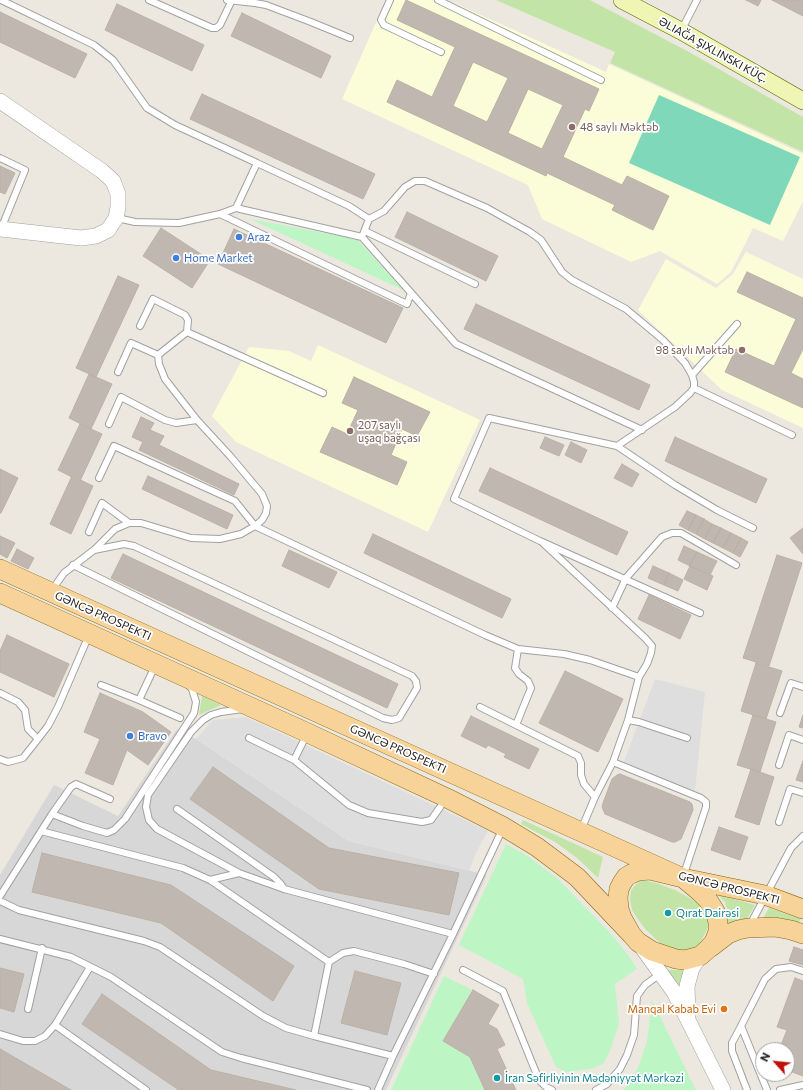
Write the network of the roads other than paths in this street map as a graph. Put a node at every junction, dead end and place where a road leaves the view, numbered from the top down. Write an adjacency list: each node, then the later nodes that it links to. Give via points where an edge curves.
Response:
1 (0, 0): 16 (lane, via 94,45 113,60 147,108 175,125)
2 (149, 0): 4 (lane, via 212,28 220,25)
3 (227, 0): 4 (lane)
4 (232, 0): 10 (lane, via 272,7)
5 (390, 0): 11 (lane, via 381,20 384,25)
6 (438, 0): 12 (lane)
7 (622, 0): 9 (main road)
8 (697, 0): 9 (lane)
9 (681, 30): 14 (main road)
10 (350, 38)
11 (441, 52)
12 (601, 80)
13 (0, 101): 19 (street, via 113,181 118,194)
14 (803, 101)
15 (0, 158): 21 (lane, via 25,170)
16 (257, 163): 17 (lane); 20 (lane, via 349,206)
17 (236, 208): 18 (lane); 22 (lane)
18 (220, 214): 19 (lane, via 179,223 135,222); 24 (lane, via 407,304)
19 (116, 218): 21 (street, via 108,230 96,236 81,238)
20 (369, 219): 22 (lane); 30 (lane, via 384,211 405,187 415,181 438,185 487,208 541,240 562,272 572,280 626,308 640,319 663,340)
21 (1, 229)
22 (363, 234): 23 (lane); 24 (lane)
23 (475, 284)
24 (412, 293): 35 (lane, via 456,344)
25 (737, 324): 30 (lane)
26 (140, 326): 27 (lane, via 153,299 185,315 188,320)
27 (187, 332): 28 (lane); 32 (lane)
28 (158, 355): 29 (lane, via 131,343); 33 (lane, via 166,379)
29 (118, 372)
30 (692, 375): 31 (lane)
31 (694, 388): 35 (lane, via 684,400); 36 (lane)
32 (323, 392)
33 (197, 420): 34 (lane, via 165,420 122,397); 40 (lane, via 262,494 267,506 266,513)
34 (109, 424)
35 (642, 430): 37 (lane)
36 (792, 435)
37 (617, 446): 41 (lane, via 675,486); 43 (lane, via 489,418 454,499)
38 (99, 478): 40 (lane, via 114,446 235,501)
39 (130, 523): 40 (lane, via 141,523 191,538 220,539 241,534); 42 (lane, via 102,503); 44 (lane, via 115,529)
40 (255, 526): 54 (lane)
41 (753, 528)
42 (89, 532)
43 (540, 541): 48 (lane); 51 (lane)
44 (94, 550): 45 (lane); 45 (lane, via 124,544 134,546 412,676 417,688 399,718 383,718)
45 (73, 565): 50 (lane)
46 (736, 565): 48 (lane, via 681,533 672,534 662,537)
47 (0, 569): 50 (main road, GƏNCƏ PROSPEKTI)
48 (626, 578): 51 (lane); 52 (lane)
49 (0, 592): 53 (main road, GƏNCƏ PROSPEKTI)
50 (50, 592): 86 (main road, GƏNCƏ PROSPEKTI)
51 (612, 608): 57 (lane, via 652,646 647,664)
52 (700, 613)
53 (89, 633): 55 (main road, GƏNCƏ PROSPEKTI); 71 (lane, via 58,706)
54 (518, 649): 57 (lane, via 564,654 590,660); 67 (lane, via 515,668 528,681 531,688)
55 (156, 664): 56 (main road, GƏNCƏ PROSPEKTI); 61 (lane)
56 (177, 674): 63 (main road, GƏNCƏ PROSPEKTI); 82 (lane, via 192,689 196,702 194,713 125,819 107,833)
57 (639, 677): 66 (lane)
58 (101, 685): 61 (lane)
59 (803, 687): 64 (lane, via 791,683)
60 (0, 693): 71 (lane, via 18,702 25,710 28,729)
61 (139, 700): 65 (lane)
62 (480, 707): 67 (lane)
63 (253, 708): 68 (main road, GƏNCƏ PROSPEKTI); 88 (lane, via 221,712 202,720 158,779 148,796 146,807 149,820 157,829)
64 (780, 713)
65 (180, 718)
66 (628, 720): 70 (lane); 75 (lane)
67 (516, 726): 78 (lane, via 578,756 584,784)
68 (308, 733): 74 (lane); 79 (main road, GƏNCƏ PROSPEKTI)
69 (249, 738): 74 (lane)
70 (687, 738)
71 (38, 739): 73 (lane, via 23,758 8,762)
72 (803, 740): 76 (lane, via 789,735)
73 (0, 759)
74 (294, 760): 79 (lane, via 349,805 368,813 422,822 431,820)
75 (613, 762): 78 (lane); 89 (lane, via 706,802)
76 (779, 765)
77 (803, 793): 83 (lane, via 790,789)
78 (595, 797): 86 (lane)
79 (447, 798): 84 (main road, GƏNCƏ PROSPEKTI)
80 (110, 799): 82 (lane, via 76,784 71,787)
81 (177, 809): 91 (lane, via 274,877)
82 (52, 814): 85 (lane)
83 (779, 822)
84 (504, 827): 97 (lane); 99 (main road, GƏNCƏ PROSPEKTI, via 537,847 577,877)
85 (41, 832): 90 (lane, via 183,868); 93 (lane)
86 (580, 832): 89 (main road, GƏNCƏ PROSPEKTI)
87 (803, 836): 92 (lane, via 790,848)
88 (239, 873): 90 (lane); 91 (lane)
89 (683, 878): 92 (main road, GƏNCƏ PROSPEKTI); 99 (main road, via 650,870 638,871 626,877 619,889 619,908); 102 (main road, via 708,900 718,922 714,942)
90 (210, 880): 103 (lane)
91 (284, 889): 97 (lane)
92 (765, 895): 95 (main road, GƏNCƏ PROSPEKTI); 96 (lane)
93 (0, 896)
94 (0, 901): 114 (lane, via 19,910 160,947 263,1016 286,1028)
95 (803, 909)
96 (748, 928): 98 (main road, via 775,927); 102 (main road, via 728,934)
97 (453, 934): 108 (lane)
98 (803, 934)
99 (634, 938): 102 (main road, via 652,952 664,957 686,960); 107 (street)
100 (0, 939): 101 (lane)
101 (42, 948): 104 (lane, via 71,956); 109 (lane)
102 (704, 952): 110 (street, via 692,968 688,986)
103 (328, 962): 108 (lane, via 343,952 354,951); 114 (lane)
104 (90, 967): 111 (lane); 118 (lane, via 111,977 222,1052)
105 (463, 970): 120 (lane, via 503,991 539,1080)
106 (803, 971): 112 (lane, via 791,967 776,969 765,979)
107 (661, 973): 110 (street); 121 (lane, via 645,985 637,996 634,1035 620,1069 607,1084)
108 (434, 974): 115 (lane)
109 (28, 1009)
110 (689, 1020): 122 (street)
111 (54, 1025): 113 (lane, via 45,1036 35,1040 23,1041); 117 (lane)
112 (740, 1026): 123 (lane, via 732,1043 732,1051); 124 (lane)
113 (0, 1034)
114 (314, 1036): 115 (lane)
115 (393, 1056): 119 (lane)
116 (803, 1085): 125 (lane)
117 (146, 1090)
118 (367, 1090)
119 (378, 1090)
120 (552, 1090)
121 (596, 1090)
122 (723, 1090)
123 (747, 1090)
124 (766, 1090)
125 (780, 1090)

